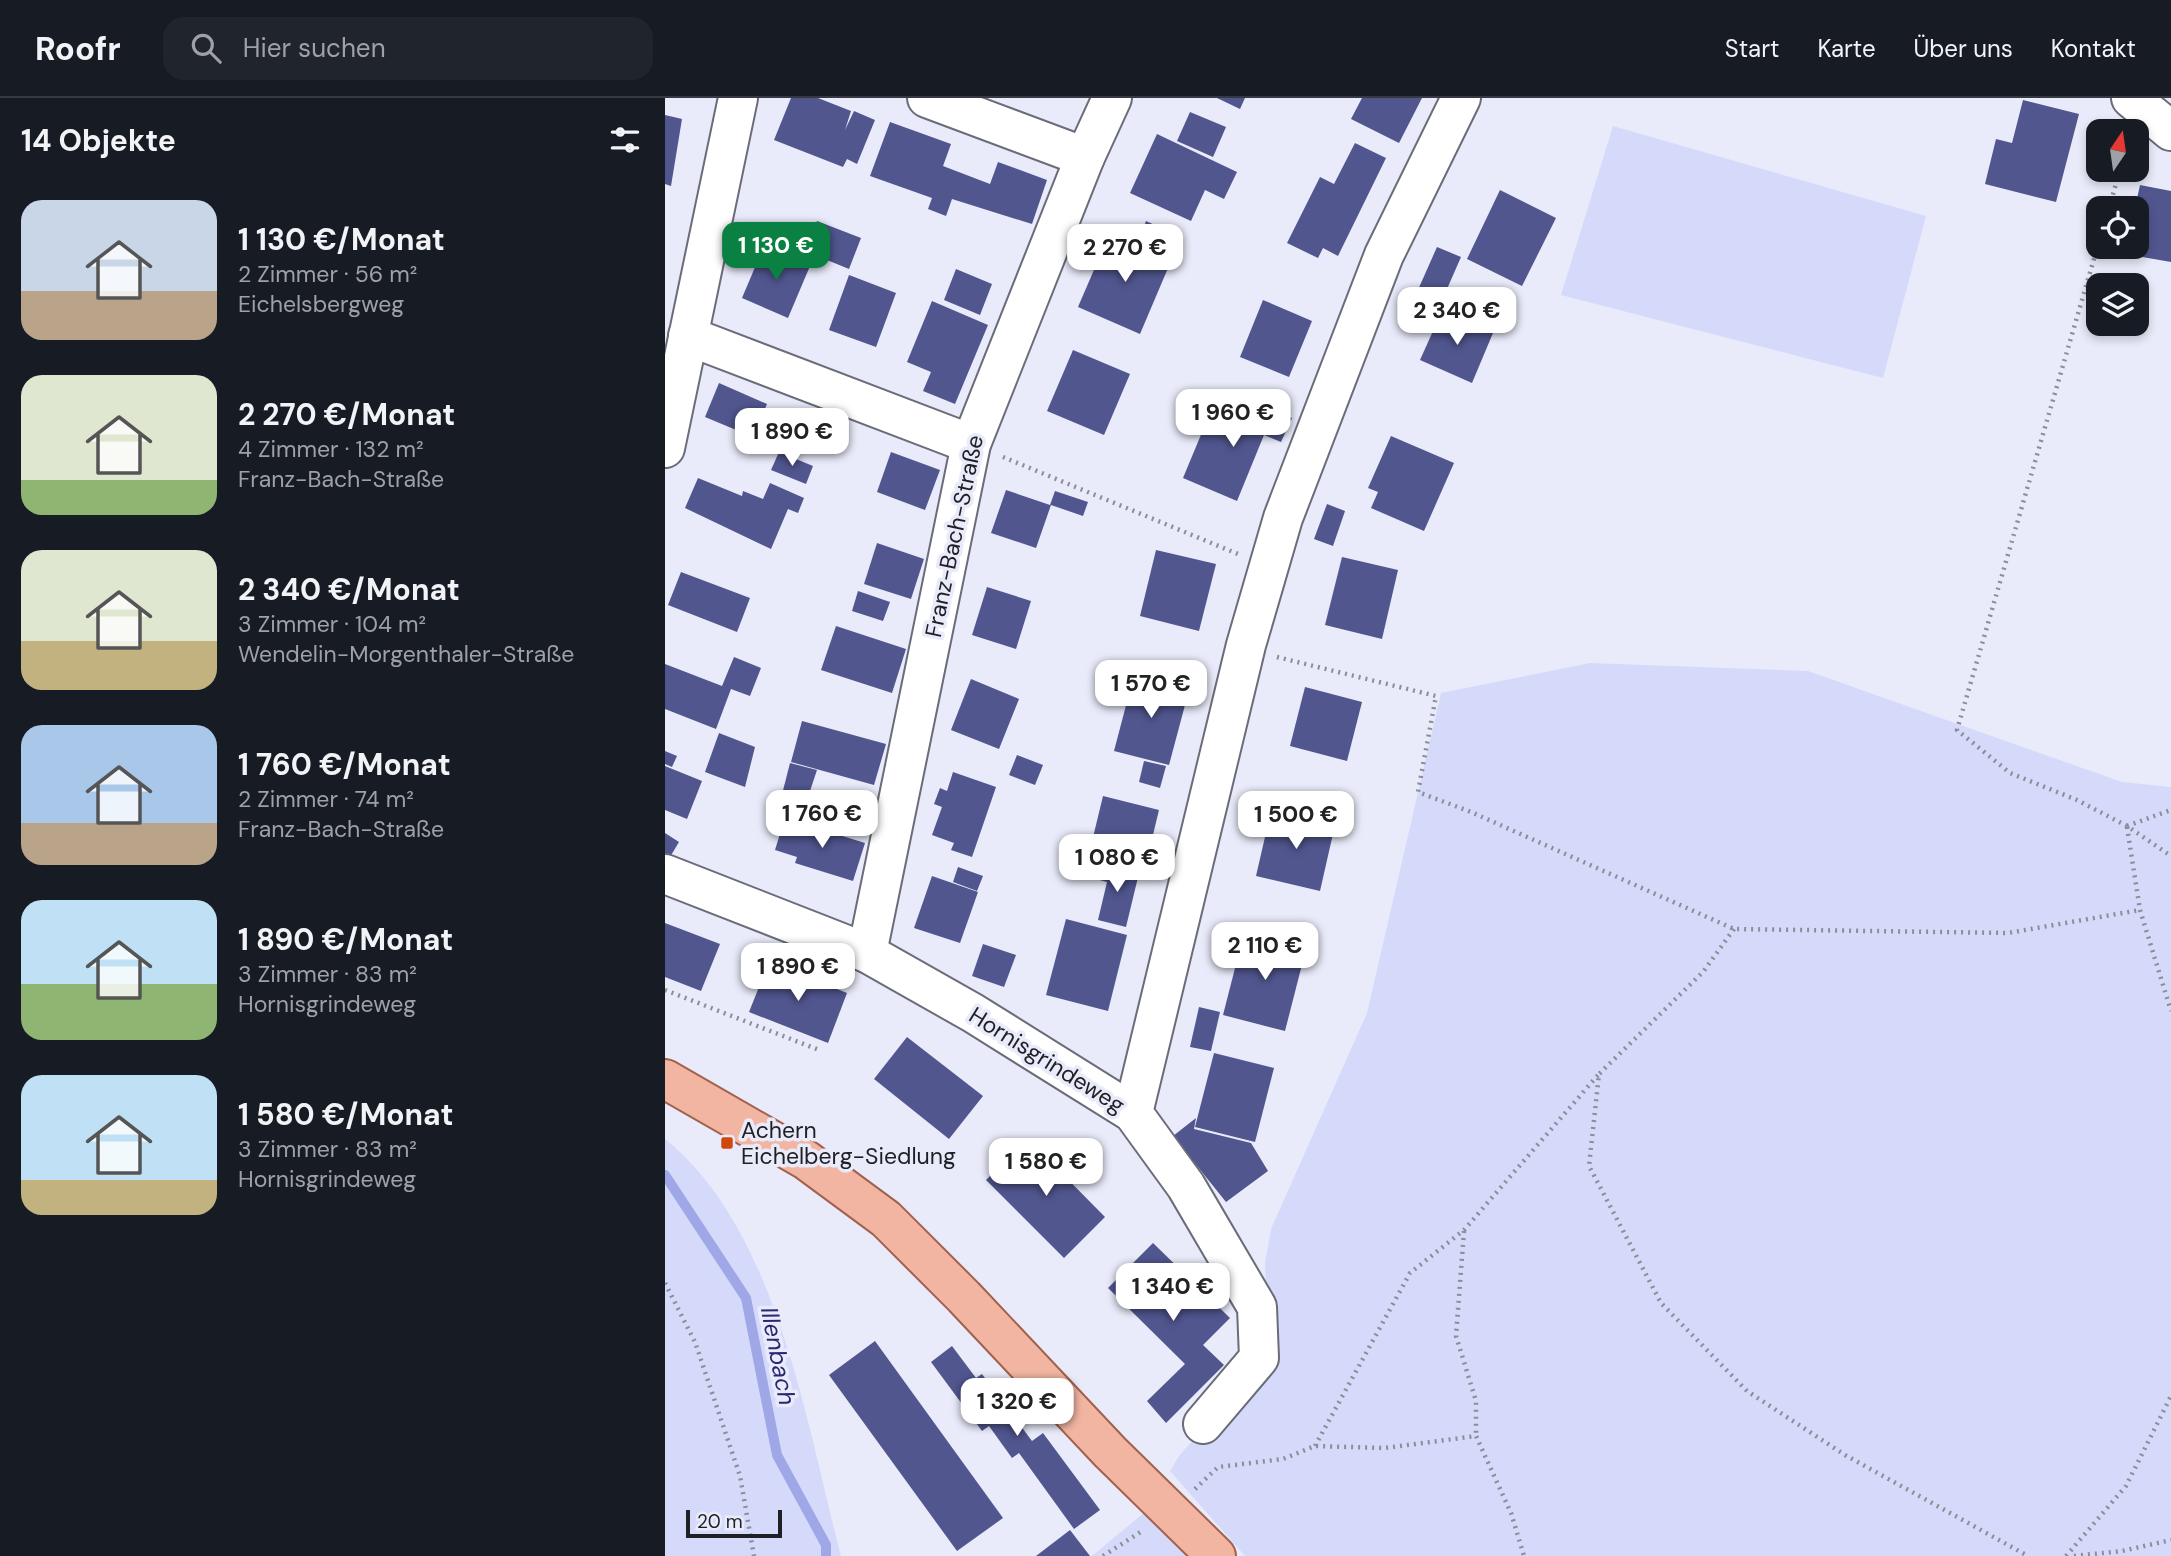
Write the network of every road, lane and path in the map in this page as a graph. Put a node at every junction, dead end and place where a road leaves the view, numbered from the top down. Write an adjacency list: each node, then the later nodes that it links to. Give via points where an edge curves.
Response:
1 (738, 98): 9 (street)
2 (927, 98): 7 (street)
3 (1112, 98): 7 (street, Franz-Bach-Straße)
4 (1461, 98): 13 (street, via 1384,256)
5 (2131, 98): 6 (street)
6 (2171, 131)
7 (1086, 157): 11 (street, Franz-Bach-Straße)
8 (2094, 259): 16 (path, via 1957,730 2010,774)
9 (688, 336): 10 (street); 11 (street)
10 (670, 389): 12 (street)
11 (971, 444): 13 (path); 21 (street, Franz-Bach-Straße)
12 (665, 448)
13 (1268, 565): 14 (street)
14 (1245, 649): 20 (path, via 1436,696 1418,792); 27 (street)
15 (2171, 810): 16 (path)
16 (2127, 826): 17 (path); 19 (path)
17 (2171, 856)
18 (665, 874): 21 (street, Hornisgrindeweg)
19 (2140, 910): 20 (path, via 2008,933); 23 (path)
20 (1734, 929): 25 (path, via 1703,972)
21 (867, 953): 27 (street, Hornisgrindeweg)
22 (665, 990): 24 (path)
23 (2171, 1011)
24 (819, 1050)
25 (1599, 1074): 28 (path); 41 (path, via 1589,1166 1661,1303 1747,1391 1845,1455)
26 (665, 1079): 34 (main road, via 806,1160 886,1219)
27 (1133, 1113): 31 (street, Hornisgrindeweg, via 1186,1186 1257,1307 1259,1358)
28 (1464, 1230): 32 (path, via 1456,1336 1476,1401); 33 (path, via 1410,1273)
29 (665, 1283): 37 (path, via 695,1342 740,1476)
30 (2171, 1395): 42 (path, via 2126,1486)
31 (1203, 1424)
32 (1476, 1436): 33 (path, via 1385,1448); 40 (path, via 1511,1513)
33 (1315, 1446): 34 (path, via 1283,1459 1218,1467)
34 (1171, 1513): 38 (path); 39 (main road)
35 (2171, 1540): 36 (path)
36 (2123, 1553): 43 (path)
37 (754, 1556)
38 (1103, 1556)
39 (1216, 1556)
40 (1524, 1556)
41 (2028, 1556)
42 (2066, 1556)
43 (2074, 1556)

